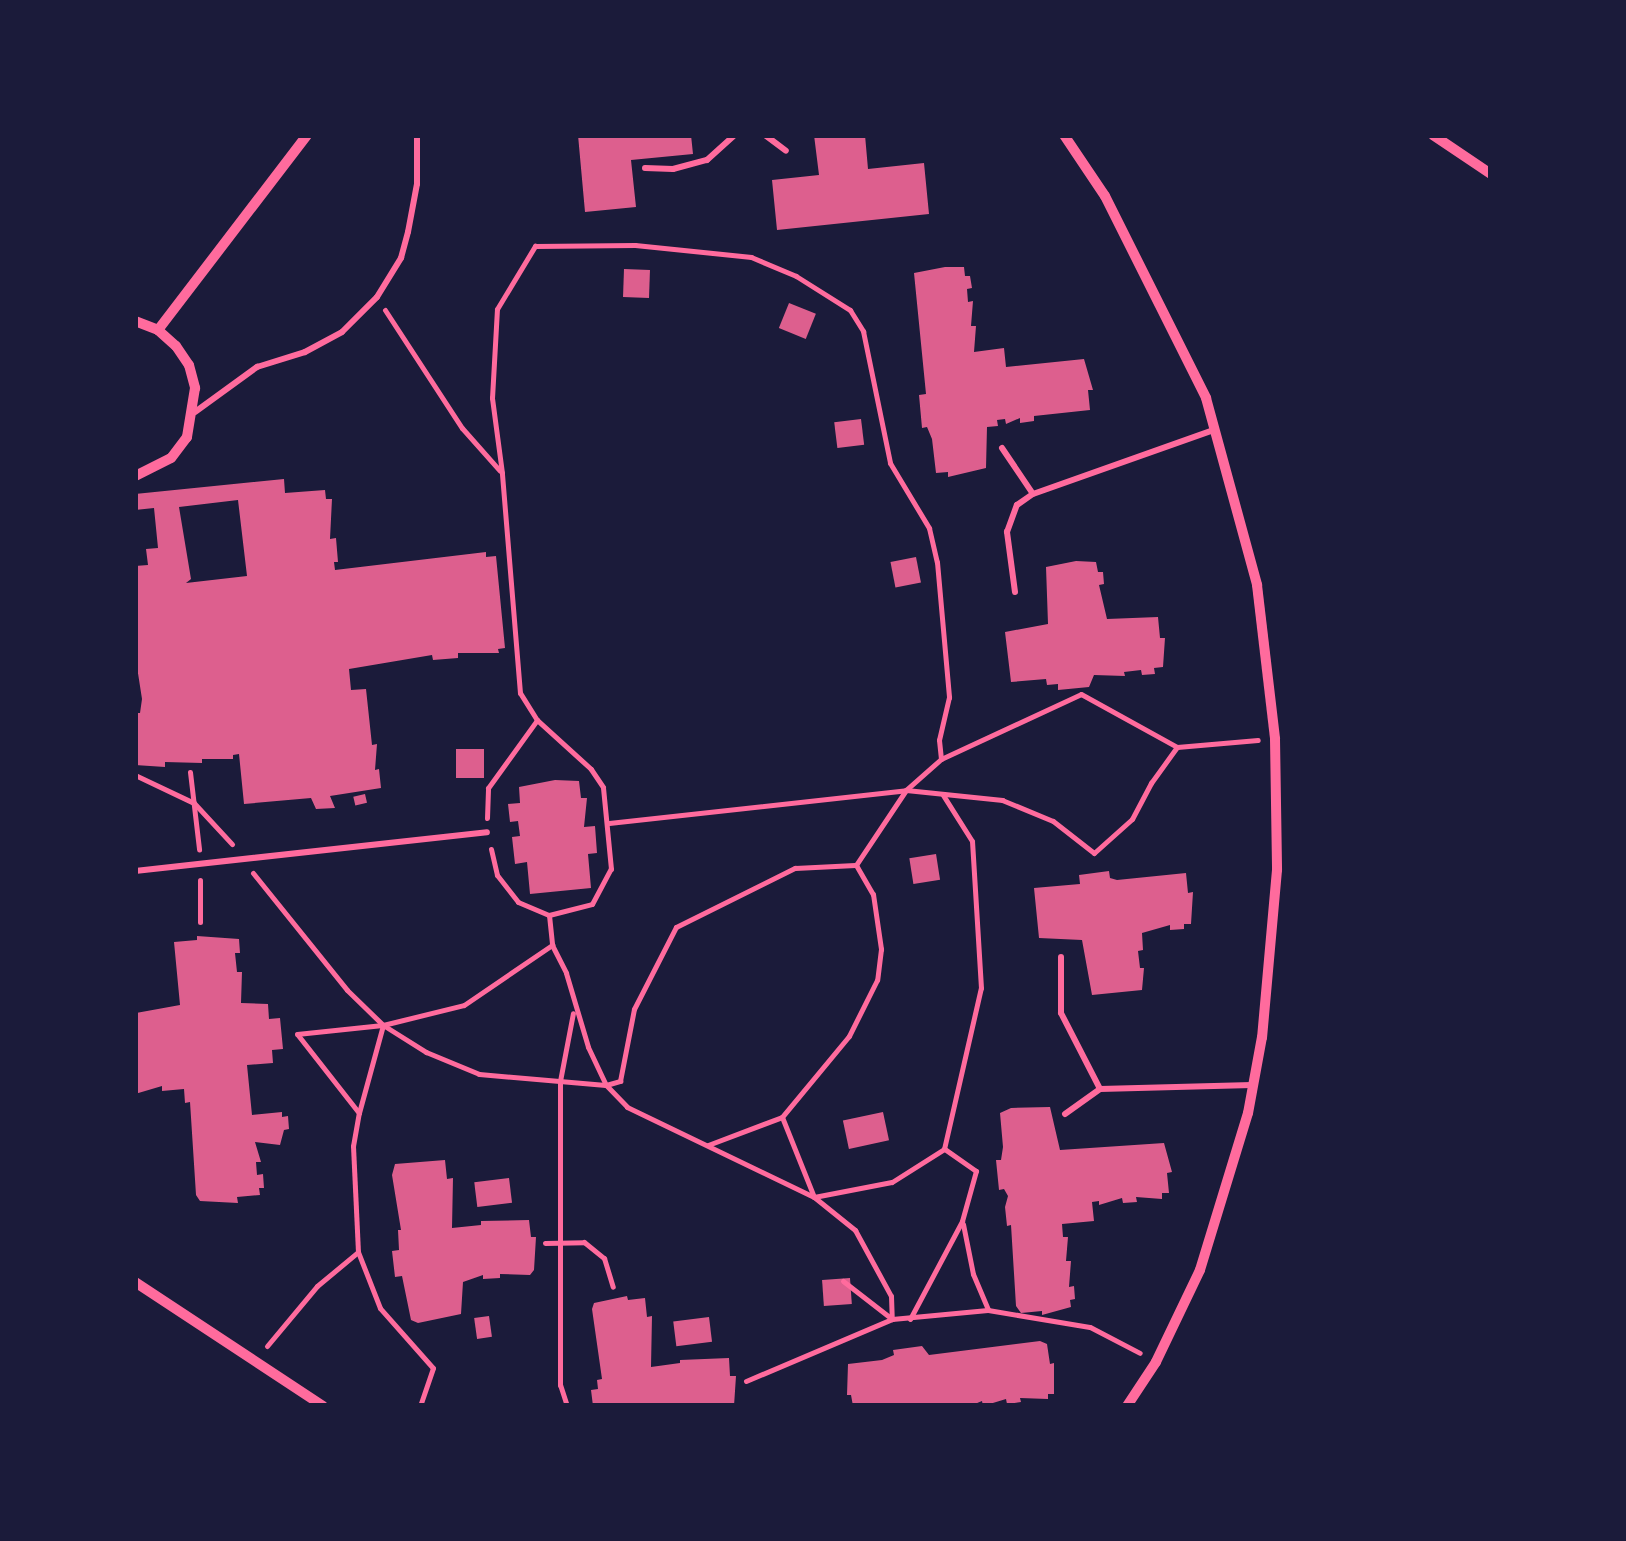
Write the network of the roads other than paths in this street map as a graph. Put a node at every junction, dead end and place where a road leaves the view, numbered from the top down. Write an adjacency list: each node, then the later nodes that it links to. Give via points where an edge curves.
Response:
1 (307, 135): 11 (street)
2 (417, 135): 12 (lane, via 408,232 377,297 342,332 257,367)
3 (735, 135): 8 (lane, via 706,160)
4 (765, 135): 7 (lane)
5 (1064, 135): 13 (street, via 1165,309)
6 (1434, 135): 9 (street)
7 (786, 151)
8 (644, 168)
9 (1491, 174)
10 (135, 321): 11 (street)
11 (158, 330): 12 (street, via 189,365)
12 (195, 412): 15 (street, via 171,458)
13 (1215, 429): 16 (lane); 21 (street, via 1257,586 1276,739 1277,870)
14 (1002, 448): 16 (lane)
15 (135, 476)
16 (1033, 494): 17 (lane, via 1017,505 1007,532)
17 (1016, 592)
18 (486, 832): 19 (lane)
19 (135, 871)
20 (1061, 956): 22 (lane, via 1061,1013)
21 (1254, 1085): 22 (lane); 26 (street, via 1200,1270)
22 (1100, 1089): 23 (lane)
23 (1065, 1114)
24 (135, 1282): 25 (street)
25 (323, 1406)
26 (1127, 1406)

